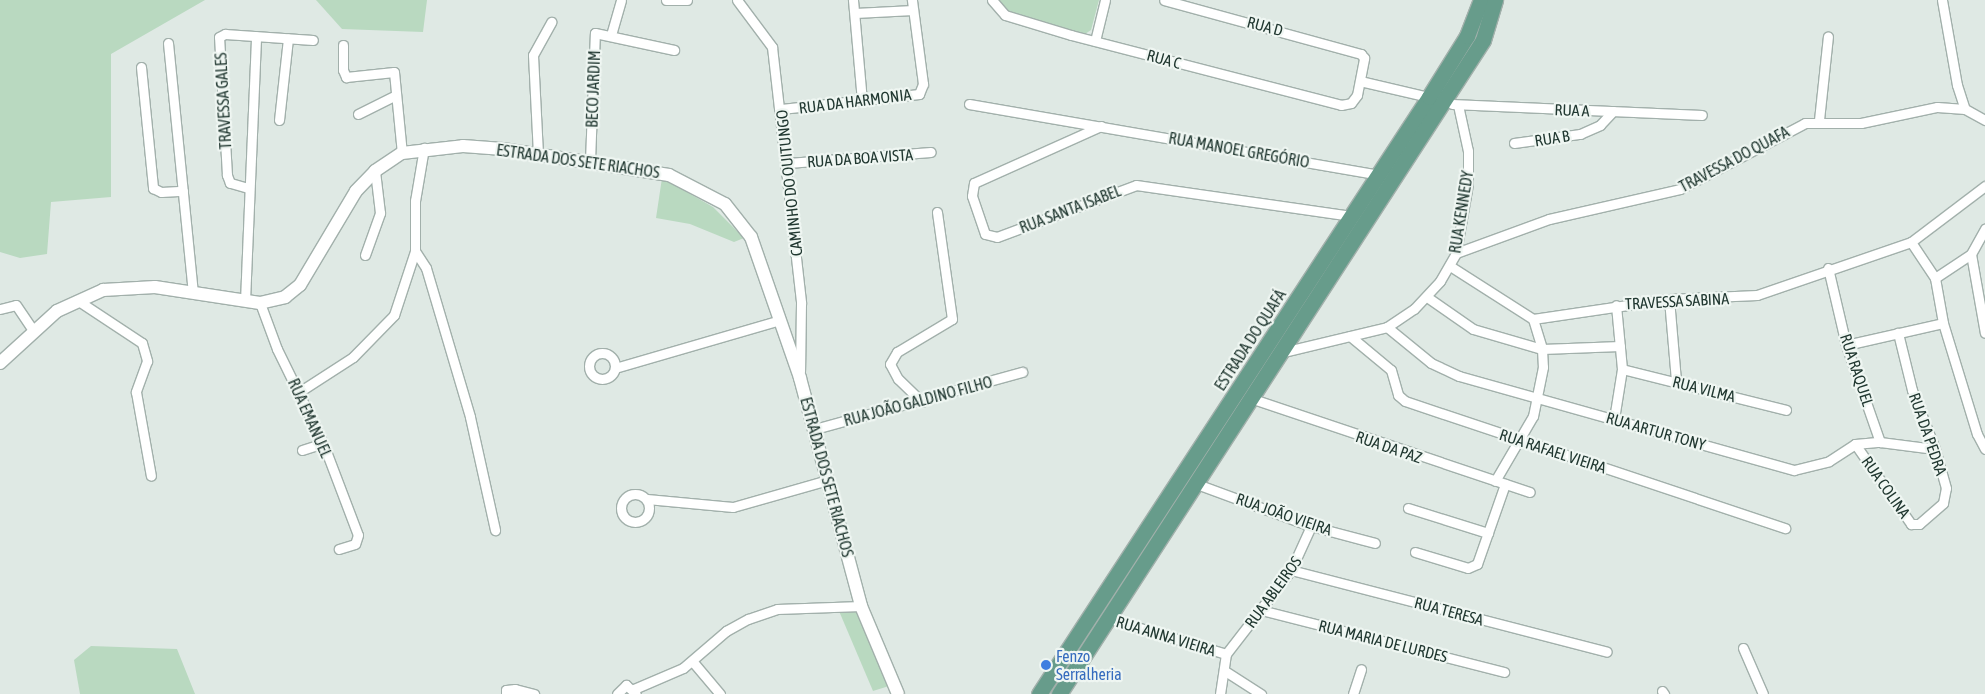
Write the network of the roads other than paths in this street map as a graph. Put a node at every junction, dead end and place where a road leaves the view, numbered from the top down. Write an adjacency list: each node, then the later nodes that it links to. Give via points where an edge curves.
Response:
1 (621, 0): 15 (street, BECO JARDIM)
2 (666, 0): 3 (street)
3 (686, 0)
4 (737, 0): 31 (street, CAMINHO DO OUITUNGO, via 772,46)
5 (853, 0): 13 (street)
6 (1105, 0): 20 (street)
7 (1164, 0): 25 (street, RUA D, via 1357,52 1364,58)
8 (1481, 0): 28 (main road, ESTRADA DO QUAFÁ)
9 (1495, 0): 28 (main road, ESTRADA DO QUAFÁ, via 1483,40)
10 (1942, 0): 32 (street, via 1957,85)
11 (992, 1): 20 (street, RUA C, via 999,12 1010,17)
12 (913, 5): 13 (street); 27 (street, RUA DA HARMONIA, via 923,84 917,95)
13 (855, 13): 27 (street)
14 (551, 22): 44 (street, via 533,55)
15 (611, 35): 23 (street, BECO JARDIM); 45 (street, BECO JARDIM, via 595,35)
16 (256, 36): 18 (street, TRAVESSA GALES); 50 (street, TRAVESSA GALES); 50 (street, TRAVESSA GALES, via 219,37 227,175 230,183)
17 (1828, 36): 37 (street)
18 (288, 38): 19 (street, TRAVESSA GALES); 36 (street)
19 (313, 40)
20 (1095, 41): 25 (street, RUA C, via 1341,105 1354,100)
21 (168, 43): 51 (street)
22 (344, 44): 26 (street, via 343,70 346,78 389,70 394,73)
23 (674, 50)
24 (140, 67): 51 (street, via 154,188 161,192)
25 (1360, 81): 28 (street, RUA A)
26 (396, 95): 34 (street); 43 (street)
27 (862, 100): 31 (street, RUA DA HARMONIA)
28 (1436, 100): 30 (street, RUA A); 48 (main road, ESTRADA DO QUAFÁ); 82 (main road, ESTRADA DO QUAFÁ)
29 (969, 104): 39 (street, RUA MANOEL GREGÓRIO)
30 (1458, 105): 33 (street, RUA A); 57 (street, RUA KENNEDY, via 1469,166)
31 (781, 109): 46 (street, CAMINHO DO OUITUNGO)
32 (1966, 109): 37 (street, TRAVESSA DO QUAFA, via 1930,108 1862,123); 38 (street, TRAVESSA DO QUAFA)
33 (1613, 111): 35 (street, RUA A); 40 (street, RUA B, via 1600,125 1580,134)
34 (358, 114)
35 (1702, 115)
36 (279, 120)
37 (1819, 120): 57 (street, TRAVESSA DO QUAFA, via 1784,132 1680,189 1549,219)
38 (1985, 120)
39 (1101, 126): 48 (street, RUA MANOEL GREGÓRIO); 53 (street, RUA SANTA ISABEL, via 974,183 972,196 986,234 997,238 1122,188 1144,184)
40 (1514, 143)
41 (424, 148): 43 (street, ESTRADA DOS SETE RIACHOS); 44 (street, ESTRADA DOS SETE RIACHOS, via 463,146); 56 (street, via 415,201)
42 (931, 152): 46 (street, RUA DA BOA VISTA)
43 (402, 153): 47 (street, ESTRADA DOS SETE RIACHOS)
44 (538, 154): 45 (street, ESTRADA DOS SETE RIACHOS)
45 (590, 161): 72 (street, ESTRADA DOS SETE RIACHOS, via 669,175 725,204 751,237)
46 (788, 163): 87 (street, CAMINHO DO OUITUNGO, via 801,303)
47 (375, 171): 59 (street, via 380,213); 68 (street, ESTRADA DOS SETE RIACHOS, via 356,191 300,284 285,297)
48 (1378, 175): 53 (main road, ESTRADA DO QUAFÁ)
49 (1985, 186): 55 (street, TRAVESSA SABINA)
50 (248, 188): 67 (street, TRAVESSA GALES)
51 (183, 191): 63 (street)
52 (937, 212): 92 (street, via 952,320 897,352 890,364 898,379)
53 (1350, 216): 136 (main road, ESTRADA DO QUAFÁ)
54 (1985, 229): 58 (street)
55 (1911, 242): 61 (street, TRAVESSA SABINA); 62 (street)
56 (415, 250): 89 (street, via 402,298 376,338 326,377); 114 (street, via 426,268 470,417)
57 (1456, 253): 60 (street, RUA KENNEDY)
58 (1971, 254): 62 (street); 76 (street)
59 (365, 255)
60 (1450, 266): 64 (street, RUA KENNEDY); 71 (street)
61 (1828, 268): 65 (street, TRAVESSA SABINA, via 1757,295); 79 (street, RUA RAQUEL)
62 (1935, 278): 73 (street)
63 (193, 292): 66 (street, ESTRADA DOS SETE RIACHOS, via 131,286); 67 (street, ESTRADA DOS SETE RIACHOS)
64 (1427, 297): 74 (street, RUA KENNEDY); 81 (street, via 1473,328)
65 (1669, 299): 69 (street, TRAVESSA SABINA); 88 (street)
66 (77, 300): 75 (street, ESTRADA DOS SETE RIACHOS); 103 (street, via 120,325 142,343 147,361 136,392)
67 (245, 301): 68 (street, ESTRADA DOS SETE RIACHOS)
68 (260, 303): 89 (street, RUA EMANUEL)
69 (1616, 305): 71 (street, TRAVESSA SABINA); 80 (street)
70 (0, 309): 75 (street, via 16,305)
71 (1533, 319): 81 (street)
72 (780, 320): 84 (street); 87 (street, ESTRADA DOS SETE RIACHOS)
73 (1943, 323): 77 (street); 101 (street, via 1977,434)
74 (1387, 327): 78 (street, RUA KENNEDY); 90 (street, RUA ARTUR TONY, via 1443,370)
75 (33, 330): 83 (street, ESTRADA DOS SETE RIACHOS)
76 (1985, 333)
77 (1898, 334): 79 (street); 100 (street, RUA DA PEDRA, via 1912,390)
78 (1350, 336): 82 (street, RUA KENNEDY); 96 (street, RUA RAFAEL VIEIRA, via 1391,370 1401,399)
79 (1846, 345): 97 (street, RUA RAQUEL)
80 (1620, 346): 81 (street); 85 (street)
81 (1542, 349): 90 (street, via 1544,367)
82 (1276, 354): 91 (main road, ESTRADA DO QUAFÁ)
83 (0, 363)
84 (615, 368)
85 (1622, 369): 88 (street, RUA VILMA); 94 (street)
86 (1022, 372): 92 (street, RUA JOÃO GALDINO FILHO)
87 (800, 378): 95 (street, ESTRADA DOS SETE RIACHOS)
88 (1676, 381): 93 (street, RUA VILMA)
89 (299, 392): 98 (street, RUA EMANUEL)
90 (1537, 397): 94 (street, RUA ARTUR TONY); 96 (street)
91 (1250, 398): 105 (street, RUA DA PAZ); 106 (main road, ESTRADA DO QUAFÁ)
92 (922, 402): 95 (street, RUA JOÃO GALDINO FILHO)
93 (1786, 410)
94 (1614, 419): 99 (street, RUA ARTUR TONY, via 1794,470 1829,462)
95 (814, 429): 104 (street, ESTRADA DOS SETE RIACHOS)
96 (1519, 440): 105 (street); 113 (street, RUA RAFAEL VIEIRA)
97 (1880, 442): 99 (street); 100 (street)
98 (323, 443): 102 (street); 117 (street, RUA EMANUEL, via 358,535 356,544)
99 (1855, 444): 111 (street, RUA COLINA, via 1911,524)
100 (1935, 449): 111 (street, RUA DA PEDRA, via 1946,497)
101 (1985, 449)
102 (302, 450)
103 (151, 476)
104 (828, 480): 109 (street, via 733,507); 120 (street, ESTRADA DOS SETE RIACHOS)
105 (1496, 481): 107 (street, RUA DA PAZ)
106 (1194, 483): 112 (street, RUA JOÃO VIEIRA); 122 (main road, ESTRADA DO QUAFÁ)
107 (1505, 484): 108 (street, RUA DA PAZ); 115 (street)
108 (1530, 492)
109 (647, 499)
110 (1408, 508): 115 (street)
111 (1919, 524)
112 (1311, 526): 116 (street, RUA JOÃO VIEIRA); 119 (street, RUA ABLEIROS)
113 (1785, 528)
114 (495, 530)
115 (1488, 533): 118 (street, via 1478,564 1473,567)
116 (1375, 543)
117 (339, 549)
118 (1415, 552)
119 (1291, 570): 121 (street, RUA ABLEIROS); 124 (street, RUA TERESA)
120 (862, 606): 126 (street, via 778,609 726,631); 135 (street, ESTRADA DOS SETE RIACHOS)
121 (1262, 610): 125 (street, RUA ABLEIROS); 129 (street, RUA MARIA DE LURDES)
122 (1107, 618): 125 (street, RUA ANNA VIEIRA); 137 (main road, ESTRADA DO QUAFÁ)
123 (1743, 648): 141 (street)
124 (1607, 652)
125 (1226, 654): 128 (street)
126 (693, 662): 131 (street); 134 (street)
127 (1361, 669): 140 (street)
128 (1225, 671): 138 (street); 139 (street)
129 (1504, 672)
130 (506, 692): 132 (street)
131 (635, 692): 133 (street, via 622,686)
132 (534, 694)
133 (617, 694)
134 (720, 694)
135 (898, 694)
136 (1039, 694)
137 (1059, 694)
138 (1220, 694)
139 (1261, 694)
140 (1353, 694)
141 (1763, 694)

